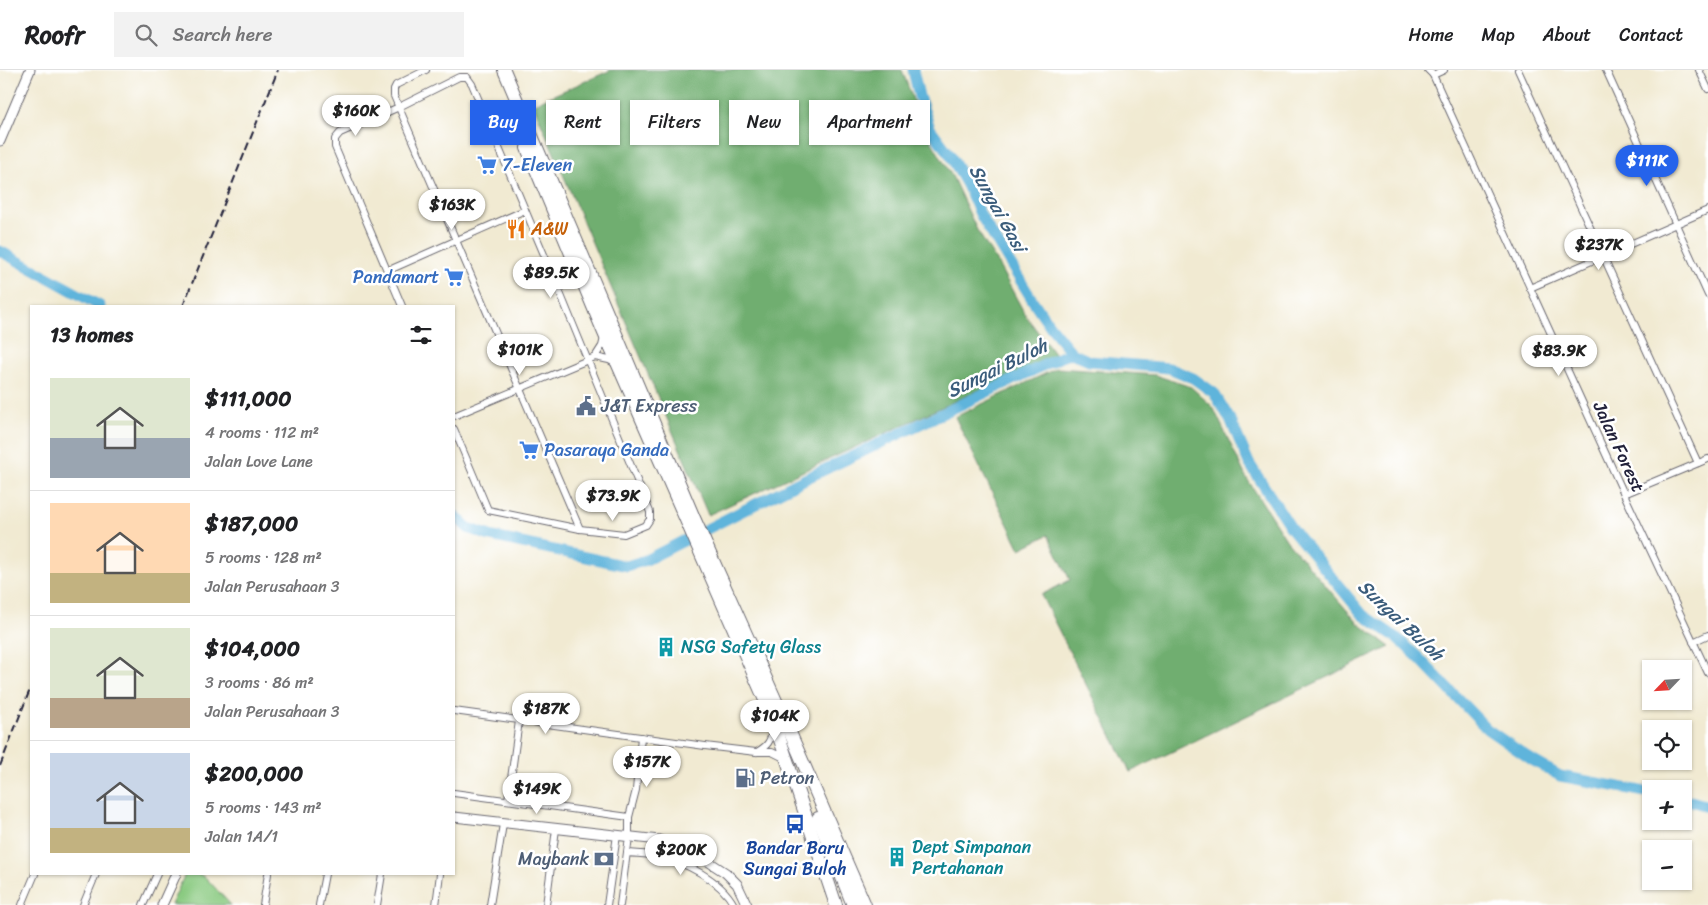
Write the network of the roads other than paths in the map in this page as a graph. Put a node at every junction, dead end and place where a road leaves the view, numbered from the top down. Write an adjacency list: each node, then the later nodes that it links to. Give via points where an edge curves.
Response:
1 (30, 70): 12 (street)
2 (426, 70): 11 (street, via 394,88)
3 (494, 70): 22 (highway)
4 (504, 70): 32 (highway)
5 (1444, 70): 9 (street)
6 (1518, 70): 17 (street)
7 (1606, 70): 15 (street)
8 (1699, 70): 10 (street)
9 (1430, 72): 19 (street, Jalan Forest)
10 (1708, 89)
11 (398, 107): 13 (street, via 458,77 467,77); 16 (street); 18 (street, via 340,133 334,147)
12 (0, 141)
13 (525, 210): 16 (street); 24 (street)
14 (1708, 210): 15 (street)
15 (1676, 224): 17 (street); 20 (street)
16 (456, 240): 18 (street); 26 (street)
17 (1604, 256): 19 (street); 30 (street)
18 (387, 271): 21 (street)
19 (1530, 288): 31 (street, Jalan Forest)
20 (1708, 295)
21 (402, 305)
22 (604, 333): 23 (street, via 602,346); 25 (highway)
23 (595, 356): 24 (street); 25 (street)
24 (587, 360): 26 (street); 33 (street, via 650,512 650,519 646,525 624,534)
25 (619, 366): 32 (highway)
26 (520, 388): 27 (street); 33 (street)
27 (455, 416)
28 (455, 431): 33 (street, via 488,510)
29 (1708, 459): 30 (street)
30 (1698, 463): 31 (street)
31 (1624, 494): 36 (street, Jalan Forest)
32 (690, 519): 34 (highway)
33 (580, 529)
34 (700, 543): 39 (highway); 41 (highway)
35 (1708, 635): 36 (street)
36 (1693, 642): 37 (street, Jalan Forest)
37 (1708, 673)
38 (455, 711): 40 (street)
39 (772, 716): 43 (street, via 769,743); 44 (highway)
40 (519, 721): 42 (street); 46 (street)
41 (785, 721): 62 (highway); 62 (highway, via 790,747 804,785)
42 (641, 737): 43 (street); 48 (street, via 636,790)
43 (756, 752): 44 (street, via 772,752)
44 (786, 760): 77 (highway)
45 (455, 793): 46 (street)
46 (508, 800): 48 (street)
47 (455, 817): 49 (street)
48 (629, 817): 52 (street)
49 (503, 824): 50 (street); 71 (street)
50 (556, 829): 51 (street); 72 (street)
51 (617, 835): 52 (street); 73 (street)
52 (630, 837): 53 (street); 76 (street, via 659,840 704,858 737,884)
53 (627, 853): 74 (street); 75 (street, via 658,856 690,868 714,882 729,895)
54 (35, 875): 63 (street)
55 (96, 875): 64 (street)
56 (157, 875): 65 (street)
57 (176, 875): 66 (street)
58 (268, 875): 67 (street)
59 (324, 875): 68 (street)
60 (382, 875): 69 (street)
61 (440, 875): 70 (street)
62 (861, 904)
63 (22, 905)
64 (83, 905)
65 (143, 905)
66 (162, 905)
67 (263, 905)
68 (319, 905)
69 (377, 905)
70 (436, 905)
71 (490, 905)
72 (546, 905)
73 (607, 905)
74 (620, 905)
75 (734, 905)
76 (746, 905)
77 (836, 905)

